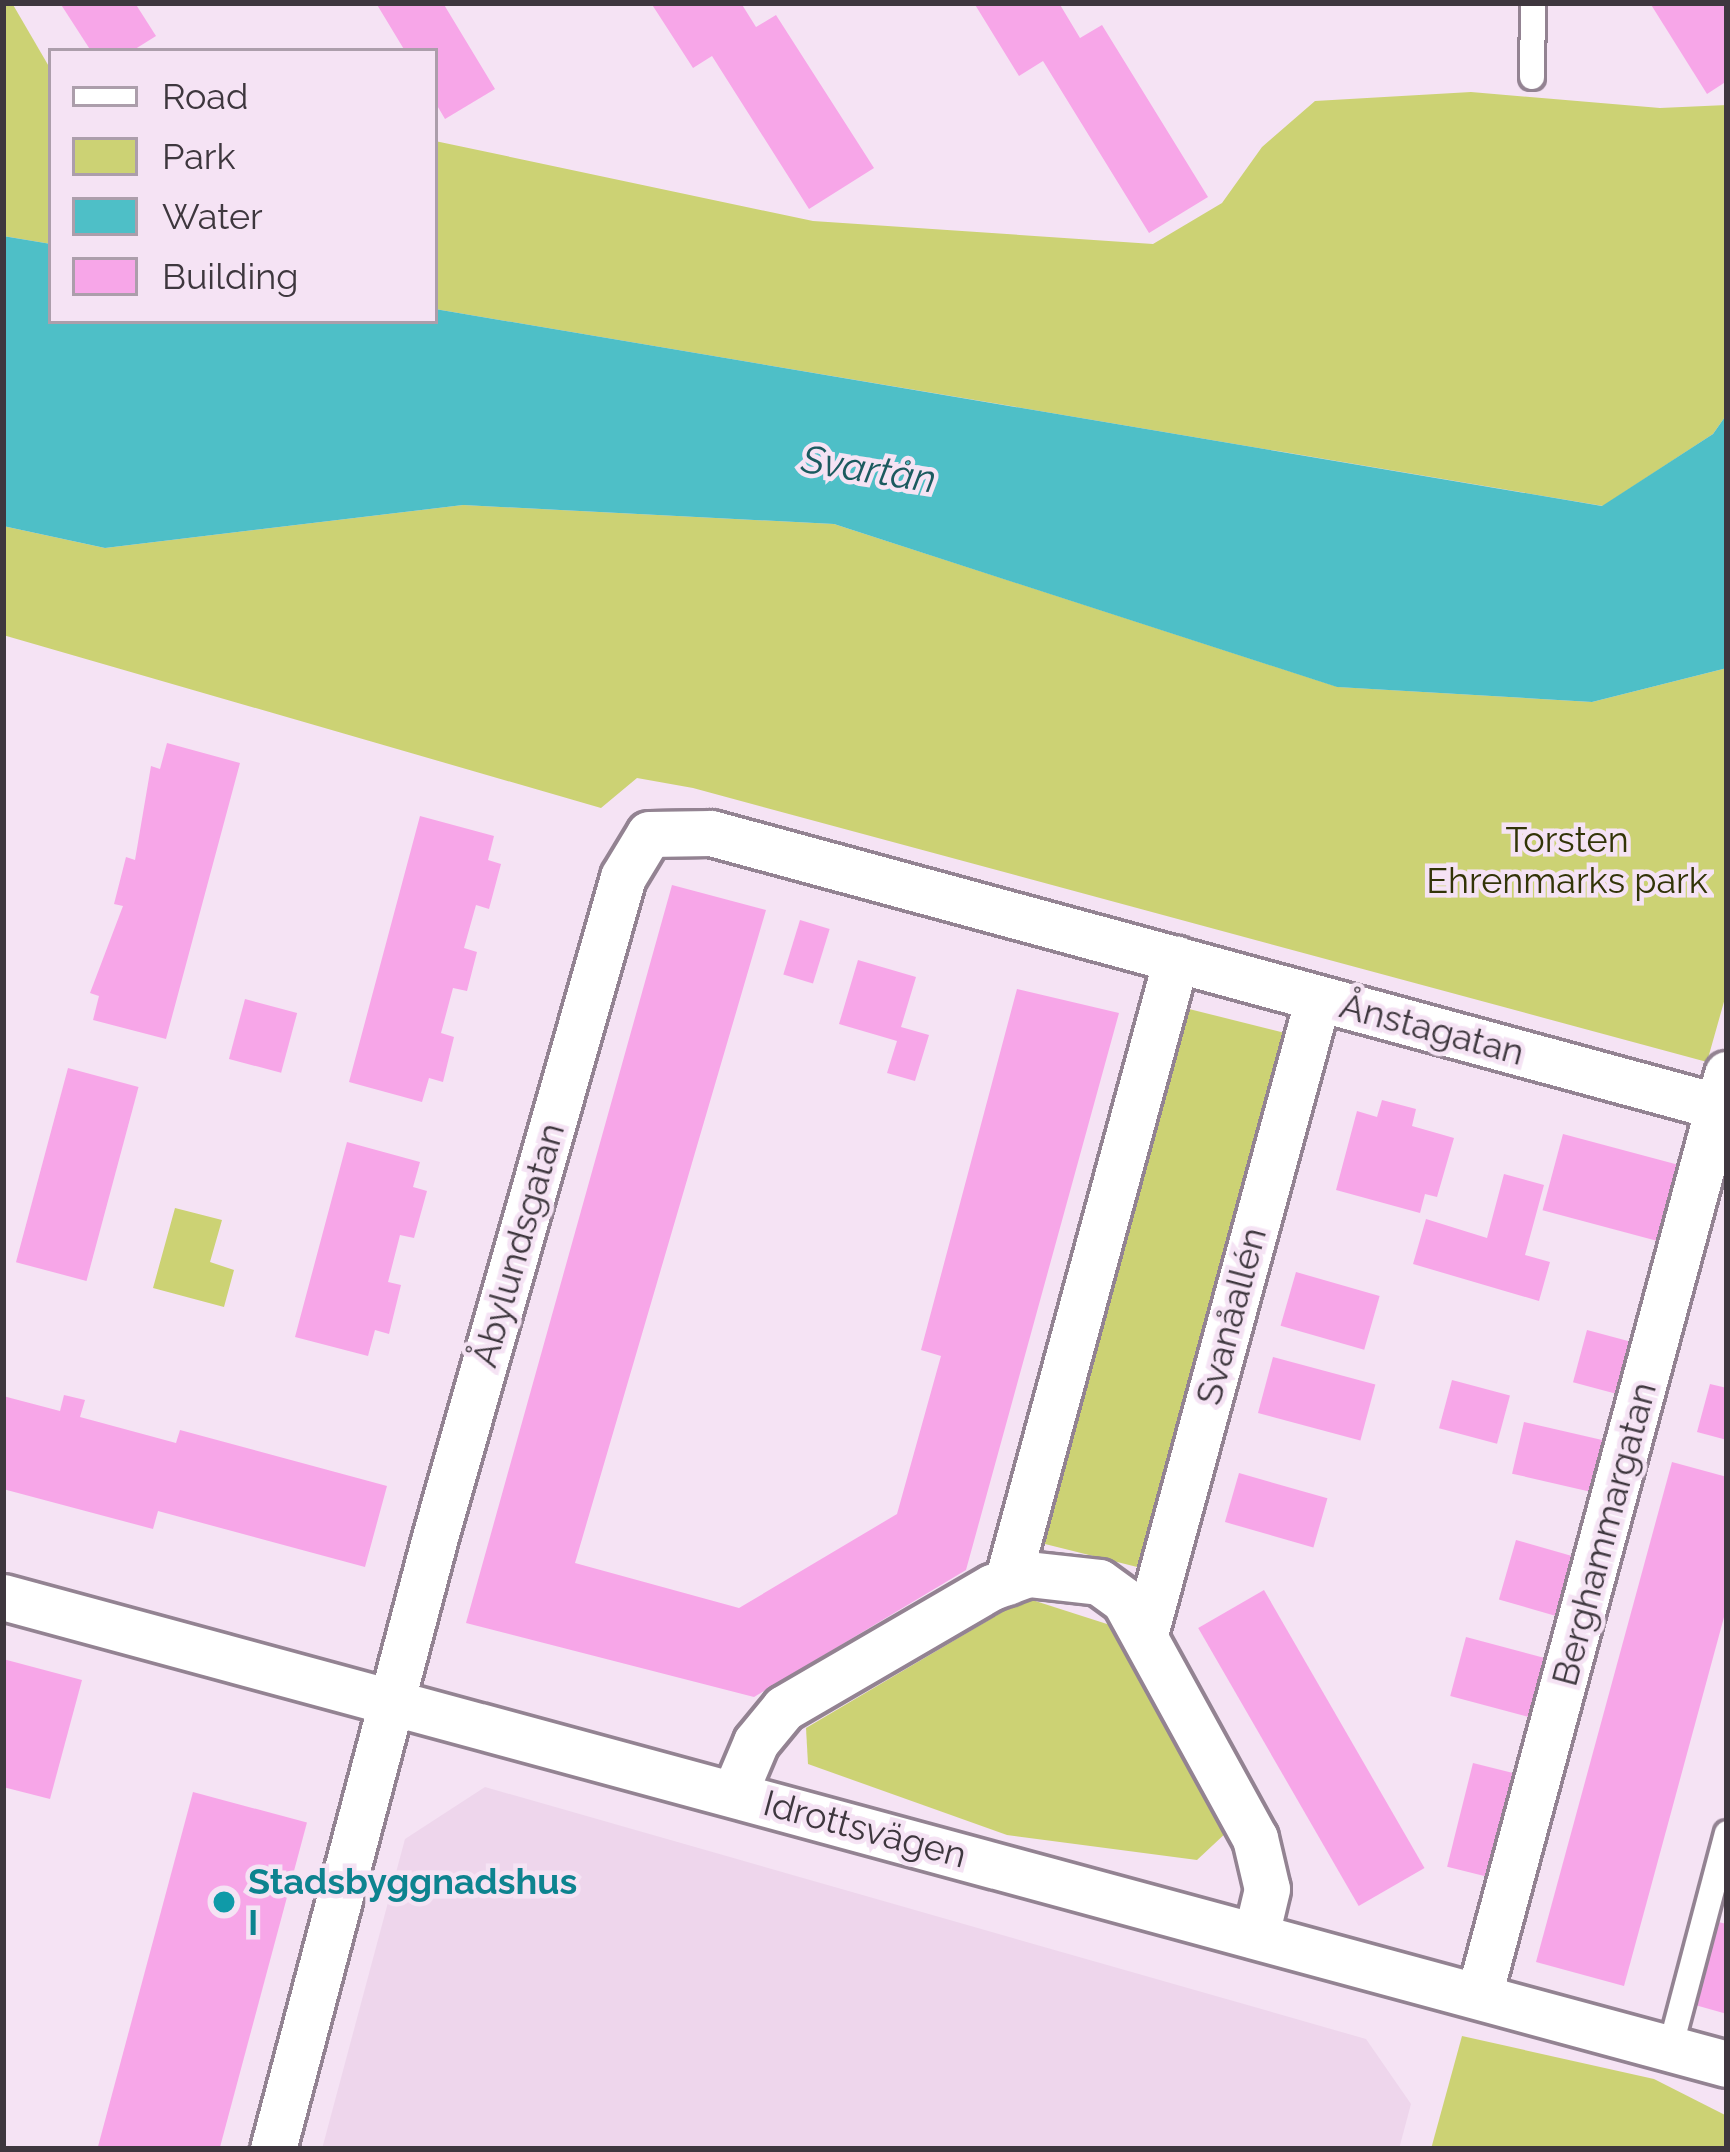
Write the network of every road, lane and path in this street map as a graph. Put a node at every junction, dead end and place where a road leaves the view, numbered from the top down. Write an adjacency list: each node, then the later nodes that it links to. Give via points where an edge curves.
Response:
1 (1533, 3): 2 (lane)
2 (1532, 77)
3 (1156, 953): 4 (street, Ånstagatan); 6 (street); 9 (street, Åbylundsgatan, via 711,833 649,834 623,877)
4 (1318, 998): 5 (street, Ånstagatan); 8 (street, Svanåallén)
5 (1724, 1096): 13 (street, Berghammargatan)
6 (1006, 1582): 8 (street, via 1028,1574 1099,1582 1124,1600); 10 (street, via 784,1708 756,1742)
7 (3, 1597): 9 (street, Idrottsvägen)
8 (1145, 1634): 12 (street, via 1255,1838 1267,1889)
9 (393, 1697): 10 (street, Idrottsvägen); 16 (street, Åbylundsgatan)
10 (734, 1794): 12 (street, Idrottsvägen)
11 (1727, 1833): 14 (lane)
12 (1256, 1934): 13 (street, Idrottsvägen)
13 (1479, 1995): 14 (street, Idrottsvägen)
14 (1672, 2045): 15 (street, Idrottsvägen)
15 (1727, 2064)
16 (273, 2149)

